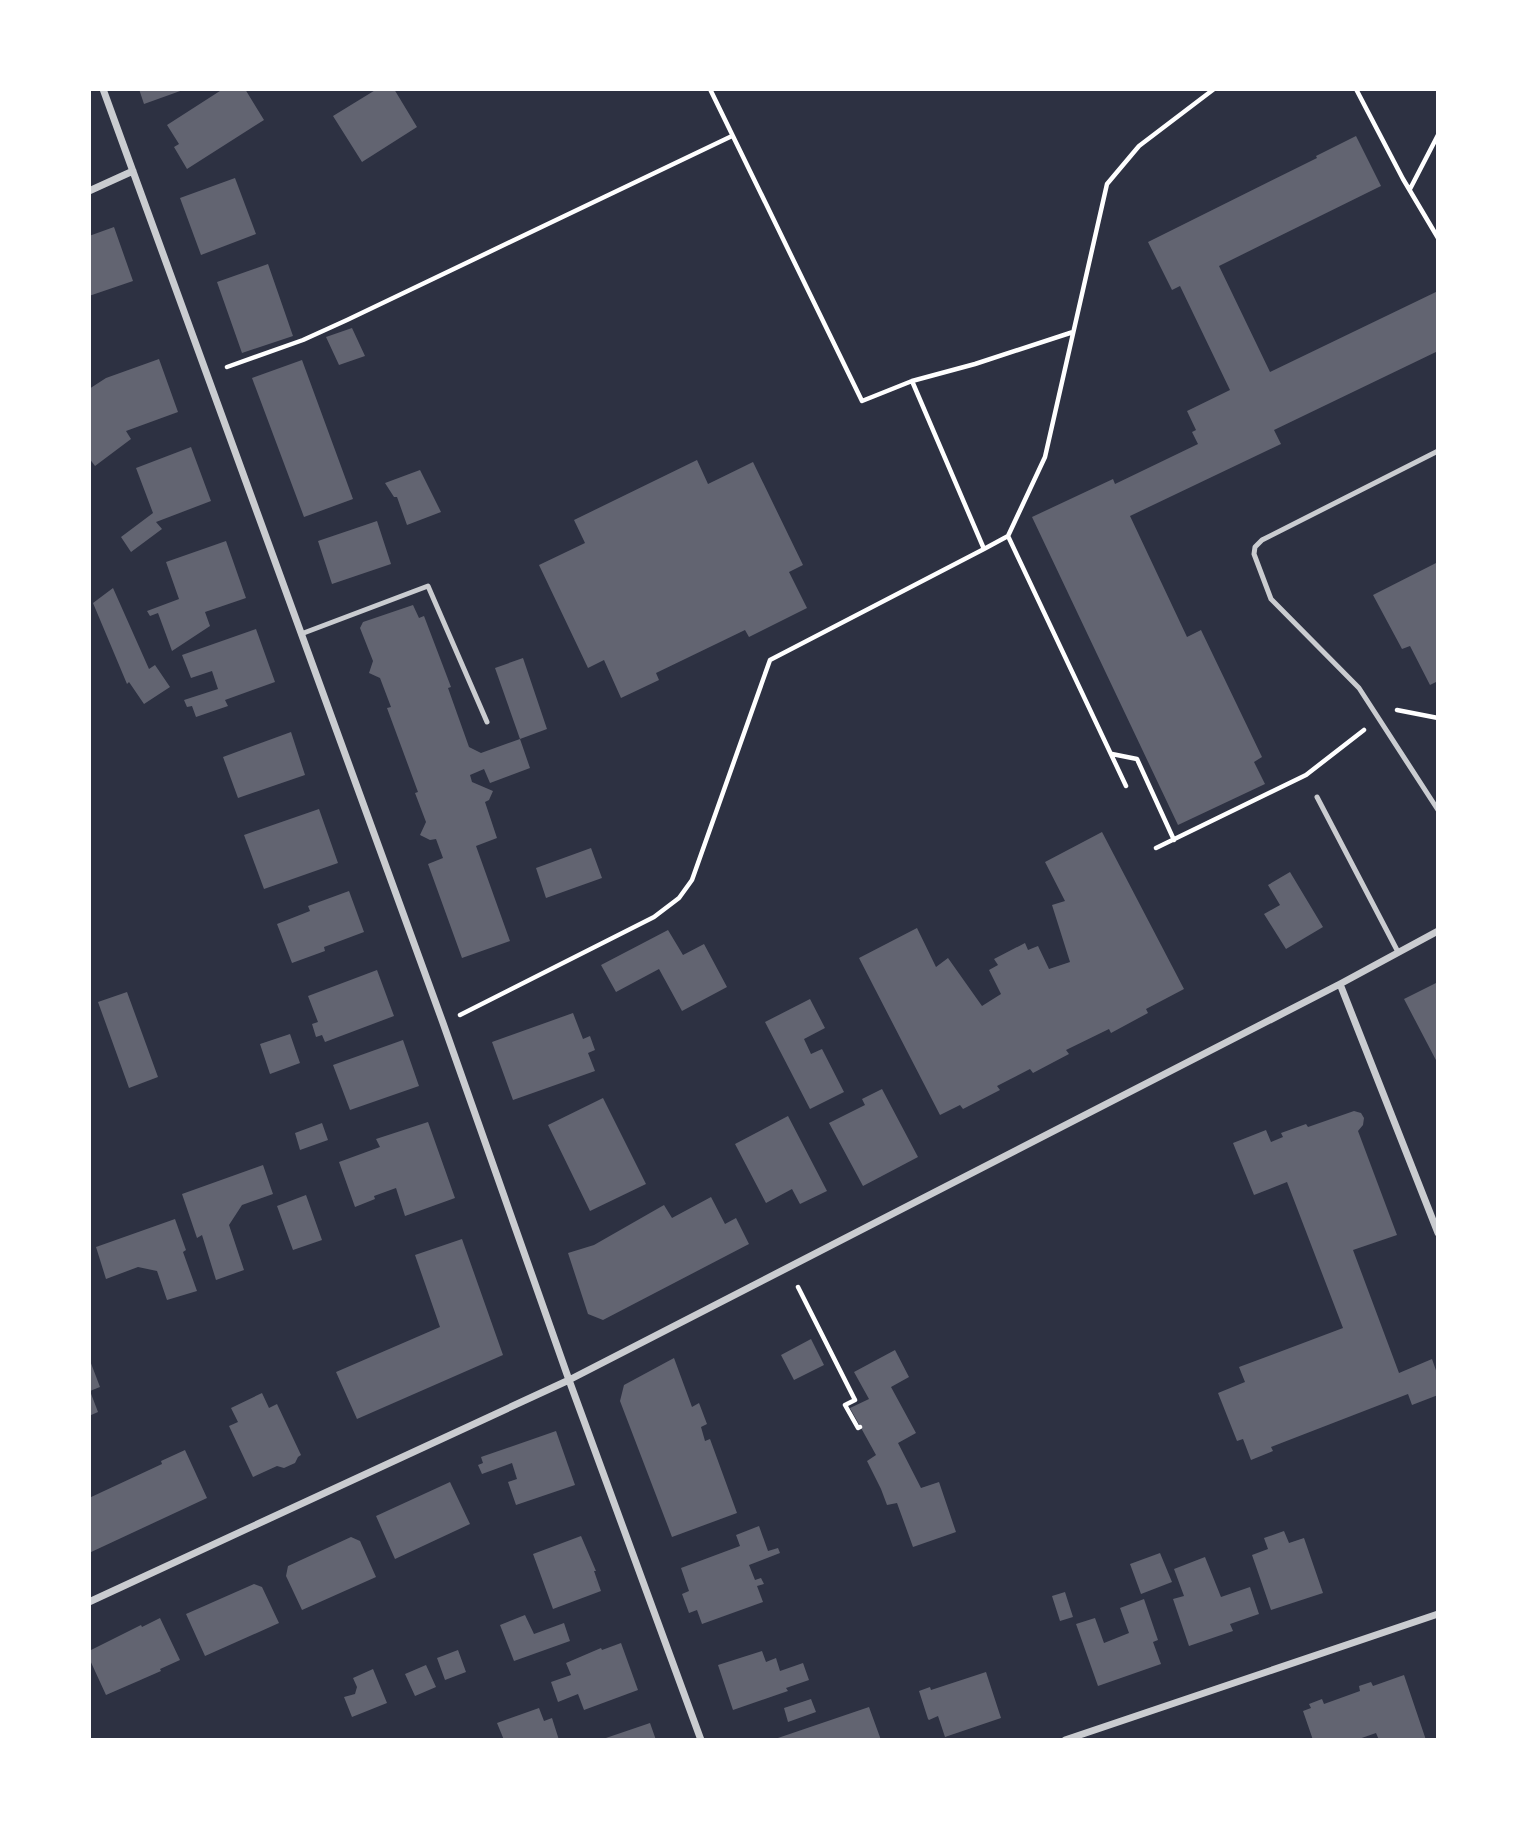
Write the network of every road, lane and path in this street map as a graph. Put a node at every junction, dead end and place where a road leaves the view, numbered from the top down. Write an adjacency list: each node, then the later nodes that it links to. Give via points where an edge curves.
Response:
1 (103, 89): 7 (street)
2 (710, 89): 6 (path)
3 (1214, 89): 11 (path, via 1139,146 1107,184)
4 (1356, 89): 8 (path)
5 (1438, 135): 8 (path)
6 (732, 136): 12 (path, via 336,326); 13 (path, via 862,401)
7 (133, 171): 9 (street); 12 (street)
8 (1410, 190): 10 (path)
9 (89, 191)
10 (1438, 238)
11 (1074, 332): 13 (path); 15 (path, via 1045,457)
12 (206, 374): 17 (street)
13 (912, 381): 16 (path)
14 (1438, 451): 18 (lane, via 1255,547 1271,598 1359,688)
15 (1007, 536): 16 (path); 21 (path)
16 (984, 549): 30 (path, via 770,660 692,880 679,898 654,917)
17 (301, 634): 20 (lane, via 428,586); 30 (street)
18 (1379, 718): 19 (path, via 1392,709); 24 (lane); 25 (path, via 1306,775)
19 (1438, 718)
20 (487, 722)
21 (1111, 754): 22 (path); 25 (path, via 1137,759)
22 (1126, 786)
23 (1317, 797): 28 (lane)
24 (1438, 810)
25 (1174, 840): 26 (path)
26 (1156, 849)
27 (1438, 932): 28 (street)
28 (1398, 952): 29 (street)
29 (1340, 984): 31 (street); 32 (street)
30 (443, 1023): 33 (street)
31 (1438, 1233)
32 (788, 1267): 33 (street); 34 (path, via 856,1400 845,1405)
33 (569, 1380): 35 (street); 37 (street)
34 (860, 1427)
35 (89, 1602)
36 (1438, 1615): 38 (street)
37 (701, 1740)
38 (1065, 1740)

